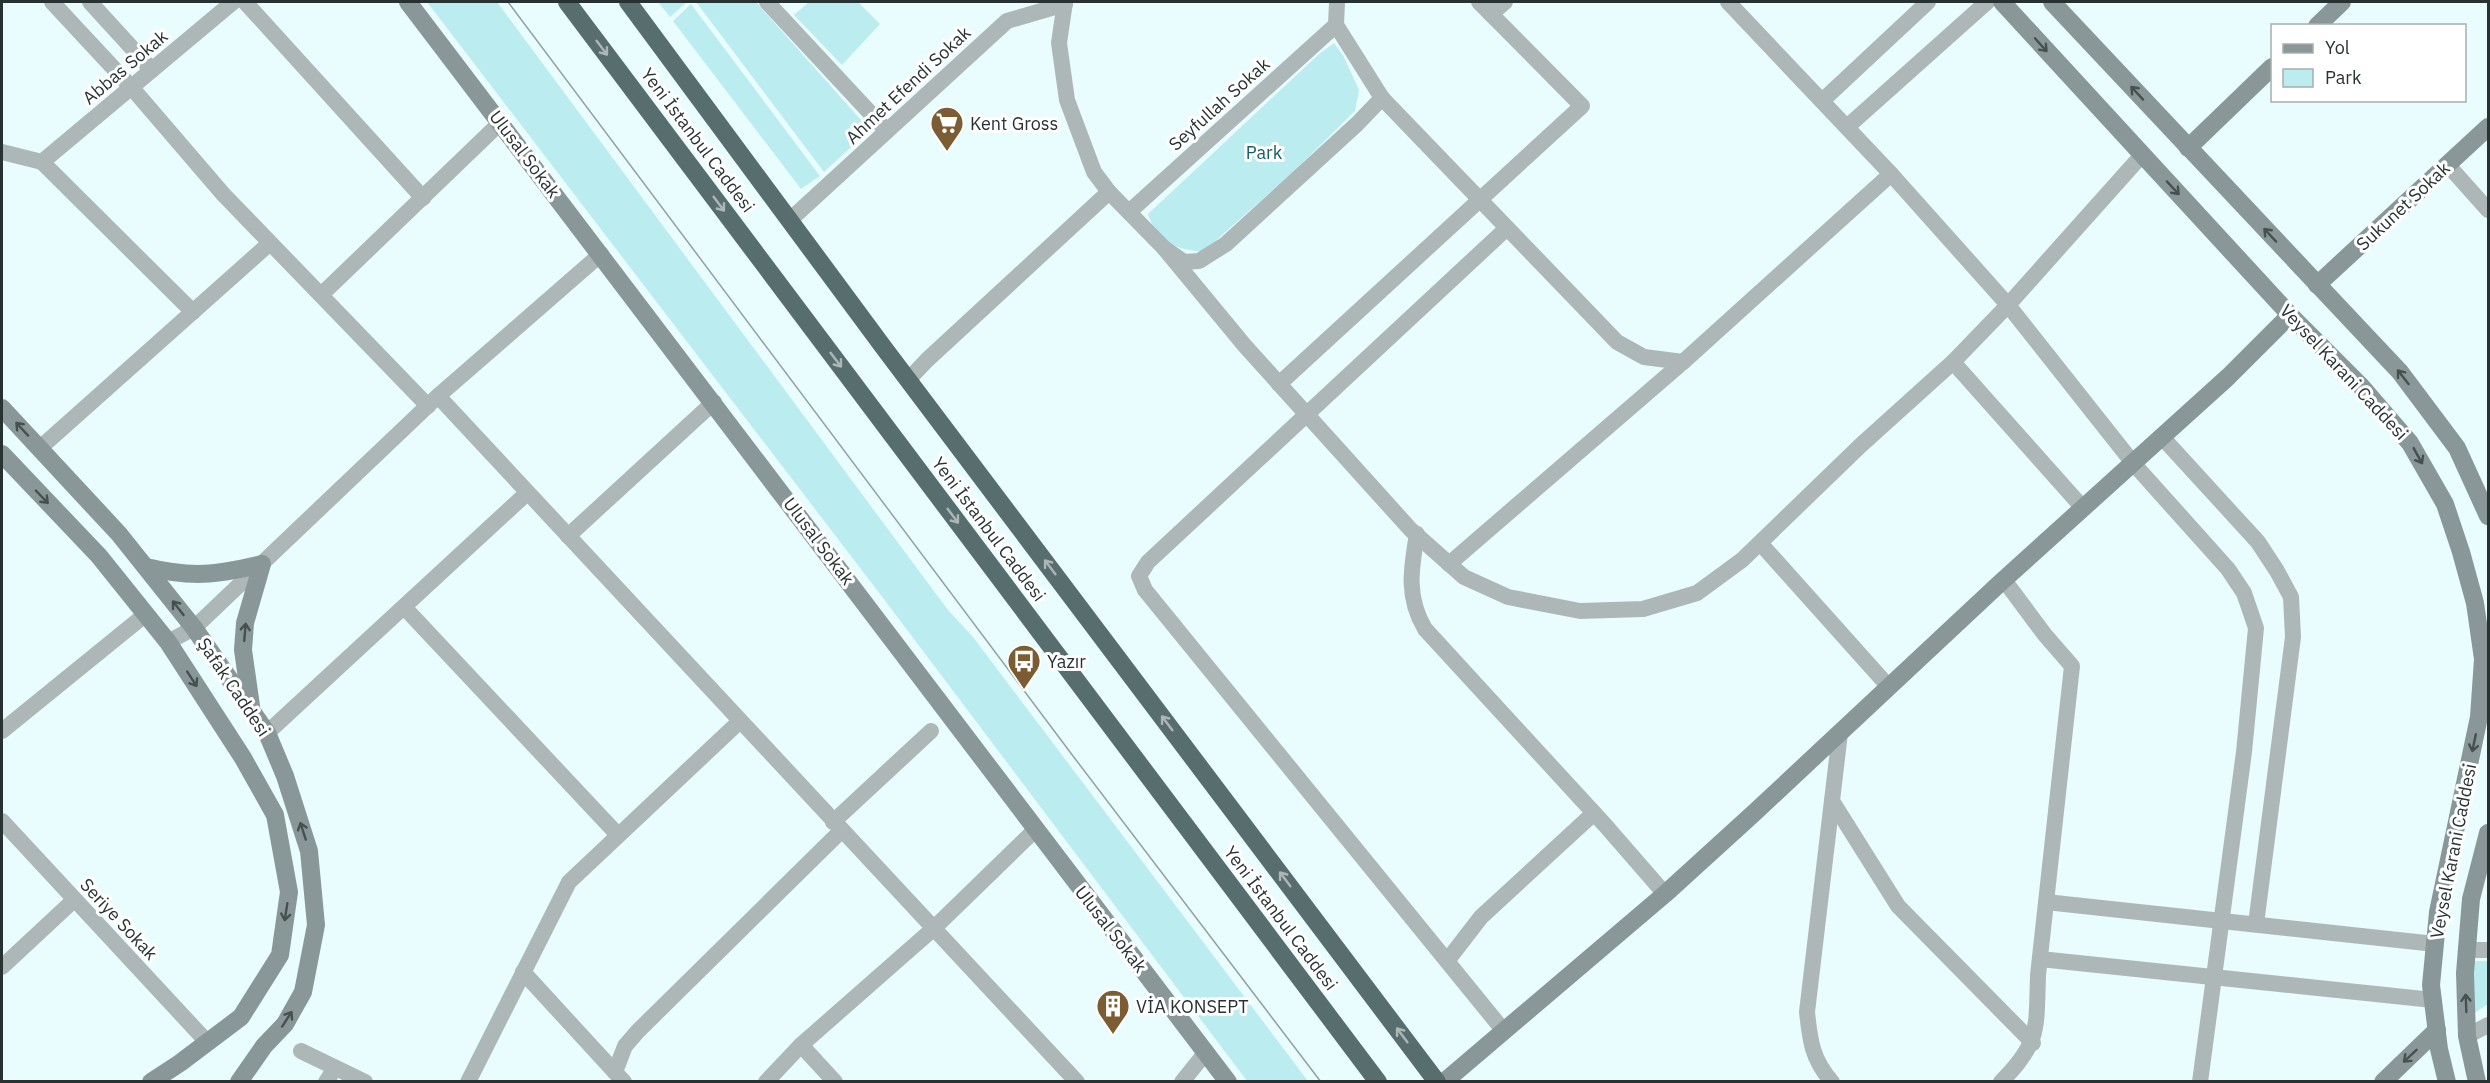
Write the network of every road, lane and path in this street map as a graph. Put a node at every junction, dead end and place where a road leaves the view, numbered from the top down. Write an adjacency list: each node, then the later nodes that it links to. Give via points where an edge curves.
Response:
1 (52, 2): 24 (street)
2 (90, 2): 23 (street)
3 (233, 2): 23 (street, Abbas Sokak)
4 (245, 2): 38 (street)
5 (408, 2): 27 (main road, Ulusal Sokak)
6 (567, 2): 131 (highway, Yeni İstanbul Caddesi, one-way to 131)
7 (628, 2): 42 (highway, Yeni İstanbul Caddesi)
8 (1337, 2): 21 (street)
9 (1479, 2): 19 (street)
10 (1505, 2): 19 (street)
11 (1728, 2): 26 (street)
12 (1928, 2): 26 (street)
13 (1987, 2): 29 (street)
14 (2002, 2): 33 (main road, Veysel Karani Caddesi, one-way to 33)
15 (2052, 2): 31 (main road, Veysel Karani Caddesi, one-way to 15)
16 (2342, 2): 20 (main road)
17 (1065, 3): 30 (street, Ahmet Efendi Sokak, via 1007,21); 37 (street, via 1059,43 1067,100 1094,172)
18 (777, 5): 30 (street)
19 (1491, 14): 39 (street, via 1582,106)
20 (2319, 24)
21 (1335, 25): 25 (street); 41 (street, Seyfullah Sokak)
22 (2271, 69): 31 (main road)
23 (152, 70): 24 (street, Abbas Sokak)
24 (132, 88): 34 (street, Abbas Sokak); 44 (street)
25 (1382, 98): 39 (street); 45 (street, via 1226,244 1199,261 1184,262)
26 (1822, 101): 29 (street)
27 (501, 122): 38 (street); 46 (main road, Ulusal Sokak)
28 (2488, 127): 35 (main road, Sukunet Sokak)
29 (1847, 128): 36 (street)
30 (887, 131): 42 (street, Ahmet Efendi Sokak)
31 (2188, 148): 47 (main road, Veysel Karani Caddesi, one-way to 31)
32 (2, 152): 34 (street)
33 (2142, 154): 49 (street); 51 (main road, Veysel Karani Caddesi, one-way to 51)
34 (42, 162): 50 (street)
35 (2447, 164): 40 (street); 47 (main road, Sukunet Sokak)
36 (1891, 174): 49 (street); 52 (street)
37 (1109, 192): 41 (street); 54 (street)
38 (423, 198): 48 (street)
39 (1480, 200): 43 (street); 55 (street)
40 (2488, 210)
41 (1129, 212): 45 (street)
42 (791, 219): 54 (highway, Yeni İstanbul Caddesi)
43 (1508, 228): 52 (street, via 1617,342 1644,357); 59 (street)
44 (270, 243): 48 (street); 50 (street)
45 (1164, 248): 55 (street)
46 (601, 254): 56 (street); 57 (main road, Ulusal Sokak)
47 (2317, 285): 66 (main road, Veysel Karani Caddesi, one-way to 47, via 2457,448 2400,372)
48 (321, 295): 56 (street)
49 (2008, 305): 53 (street); 63 (street)
50 (193, 312): 61 (street)
51 (2290, 315): 60 (main road); 98 (main road, Veysel Karani Caddesi, one-way to 98, via 2360,385 2410,443 2445,504 2475,603 2483,658 2479,717 2438,912)
52 (1683, 362): 71 (street)
53 (1953, 362): 65 (street); 69 (street)
54 (909, 380): 132 (highway, Yeni İstanbul Caddesi, one-way to 54)
55 (1279, 384): 59 (street)
56 (433, 401): 64 (street); 70 (street)
57 (714, 402): 68 (street); 89 (main road, Ulusal Sokak)
58 (2, 408): 61 (main road, Şafak Caddesi, one-way to 58)
59 (1307, 415): 67 (street); 102 (street, via 1148,562 1139,576)
60 (2162, 437): 63 (main road); 96 (street, via 2259,542 2291,597 2293,637)
61 (40, 448): 72 (main road, Şafak Caddesi)
62 (2, 454): 75 (main road, Şafak Caddesi, one-way to 75, via 99,556)
63 (2133, 463): 65 (main road); 95 (street, via 2228,569 2244,593 2256,628)
64 (527, 493): 68 (street); 74 (street)
65 (2083, 508): 73 (main road)
66 (2488, 516)
67 (1417, 534): 71 (street); 86 (street, via 1409,576 1416,611 1425,629)
68 (568, 536): 80 (street)
69 (1760, 543): 71 (street, via 1697,593 1643,609 1580,611 1508,597 1464,578); 78 (street)
70 (262, 564): 72 (main road, via 220,574 176,574); 76 (street); 79 (main road, one-way to 70, via 243,650 245,623)
71 (1449, 564)
72 (146, 567): 76 (main road, Şafak Caddesi, one-way to 72)
73 (2004, 580): 78 (main road); 94 (street, via 2072,666)
74 (404, 607): 83 (street); 91 (street)
75 (146, 614): 77 (main road, Şafak Caddesi); 81 (street)
76 (194, 628): 77 (street); 79 (main road, Şafak Caddesi)
77 (168, 642): 111 (main road, Şafak Caddesi, one-way to 111, via 275,815 290,892 280,955 241,1017)
78 (1889, 687): 84 (main road)
79 (252, 711): 83 (main road, Şafak Caddesi)
80 (739, 722): 88 (street); 91 (street)
81 (2, 730)
82 (931, 731): 88 (street)
83 (267, 733): 114 (main road, Şafak Caddesi, one-way to 83, via 285,1024 303,992 316,925 309,851)
84 (1840, 733): 85 (street); 92 (main road)
85 (1832, 801): 112 (street, via 1898,906); 134 (street, via 1807,1012 1811,1043 1820,1068)
86 (1594, 813): 92 (street); 102 (street, via 1481,917)
87 (2, 821): 93 (street, Seriye Sokak)
88 (837, 826): 97 (street); 119 (street, via 638,1030 625,1046)
89 (1035, 830): 97 (street); 116 (main road, Ulusal Sokak)
90 (2488, 833): 99 (main road, Veysel Karani Caddesi, via 2471,899)
91 (618, 835): 104 (street, via 569,882)
92 (1665, 894): 108 (main road)
93 (74, 900): 103 (street); 111 (street, Seriye Sokak)
94 (2046, 902): 95 (street); 101 (street)
95 (2223, 920): 96 (street); 105 (street)
96 (2256, 924): 98 (street)
97 (933, 929): 113 (street); 128 (street)
98 (2435, 945): 106 (main road, Veysel Karani Caddesi)
99 (2467, 950): 100 (street); 110 (main road, Veysel Karani Caddesi, one-way to 99)
100 (2488, 950)
101 (2040, 958): 105 (street); 112 (street)
102 (1447, 961): 108 (street)
103 (2, 967)
104 (523, 972): 119 (street); 125 (street)
105 (2215, 975): 106 (street); 136 (street)
106 (2433, 1000): 109 (main road, Veysel Karani Caddesi)
107 (2488, 1025): 110 (street)
108 (1503, 1030): 133 (main road)
109 (2437, 1030): 118 (main road, Veysel Karani Caddesi); 137 (main road, one-way to 137)
110 (2467, 1036): 139 (main road, Veysel Karani Caddesi)
111 (208, 1043): 120 (main road, Şafak Caddesi); 121 (main road)
112 (2032, 1043): 135 (street)
113 (801, 1045): 126 (street); 127 (street)
114 (261, 1051): 122 (main road); 123 (main road, Şafak Caddesi)
115 (301, 1051): 117 (street)
116 (1206, 1052): 129 (street); 130 (main road, Ulusal Sokak)
117 (331, 1075): 124 (street)
118 (2445, 1075): 138 (main road)
119 (619, 1077)
120 (151, 1082)
121 (171, 1082)
122 (230, 1082)
123 (239, 1082)
124 (365, 1082)
125 (468, 1082)
126 (766, 1082)
127 (835, 1082)
128 (1077, 1082)
129 (1182, 1082)
130 (1228, 1082)
131 (1378, 1082)
132 (1437, 1082)
133 (1444, 1082)
134 (1832, 1082)
135 (2001, 1082)
136 (2200, 1082)
137 (2383, 1082)
138 (2429, 1082)
139 (2477, 1082)

